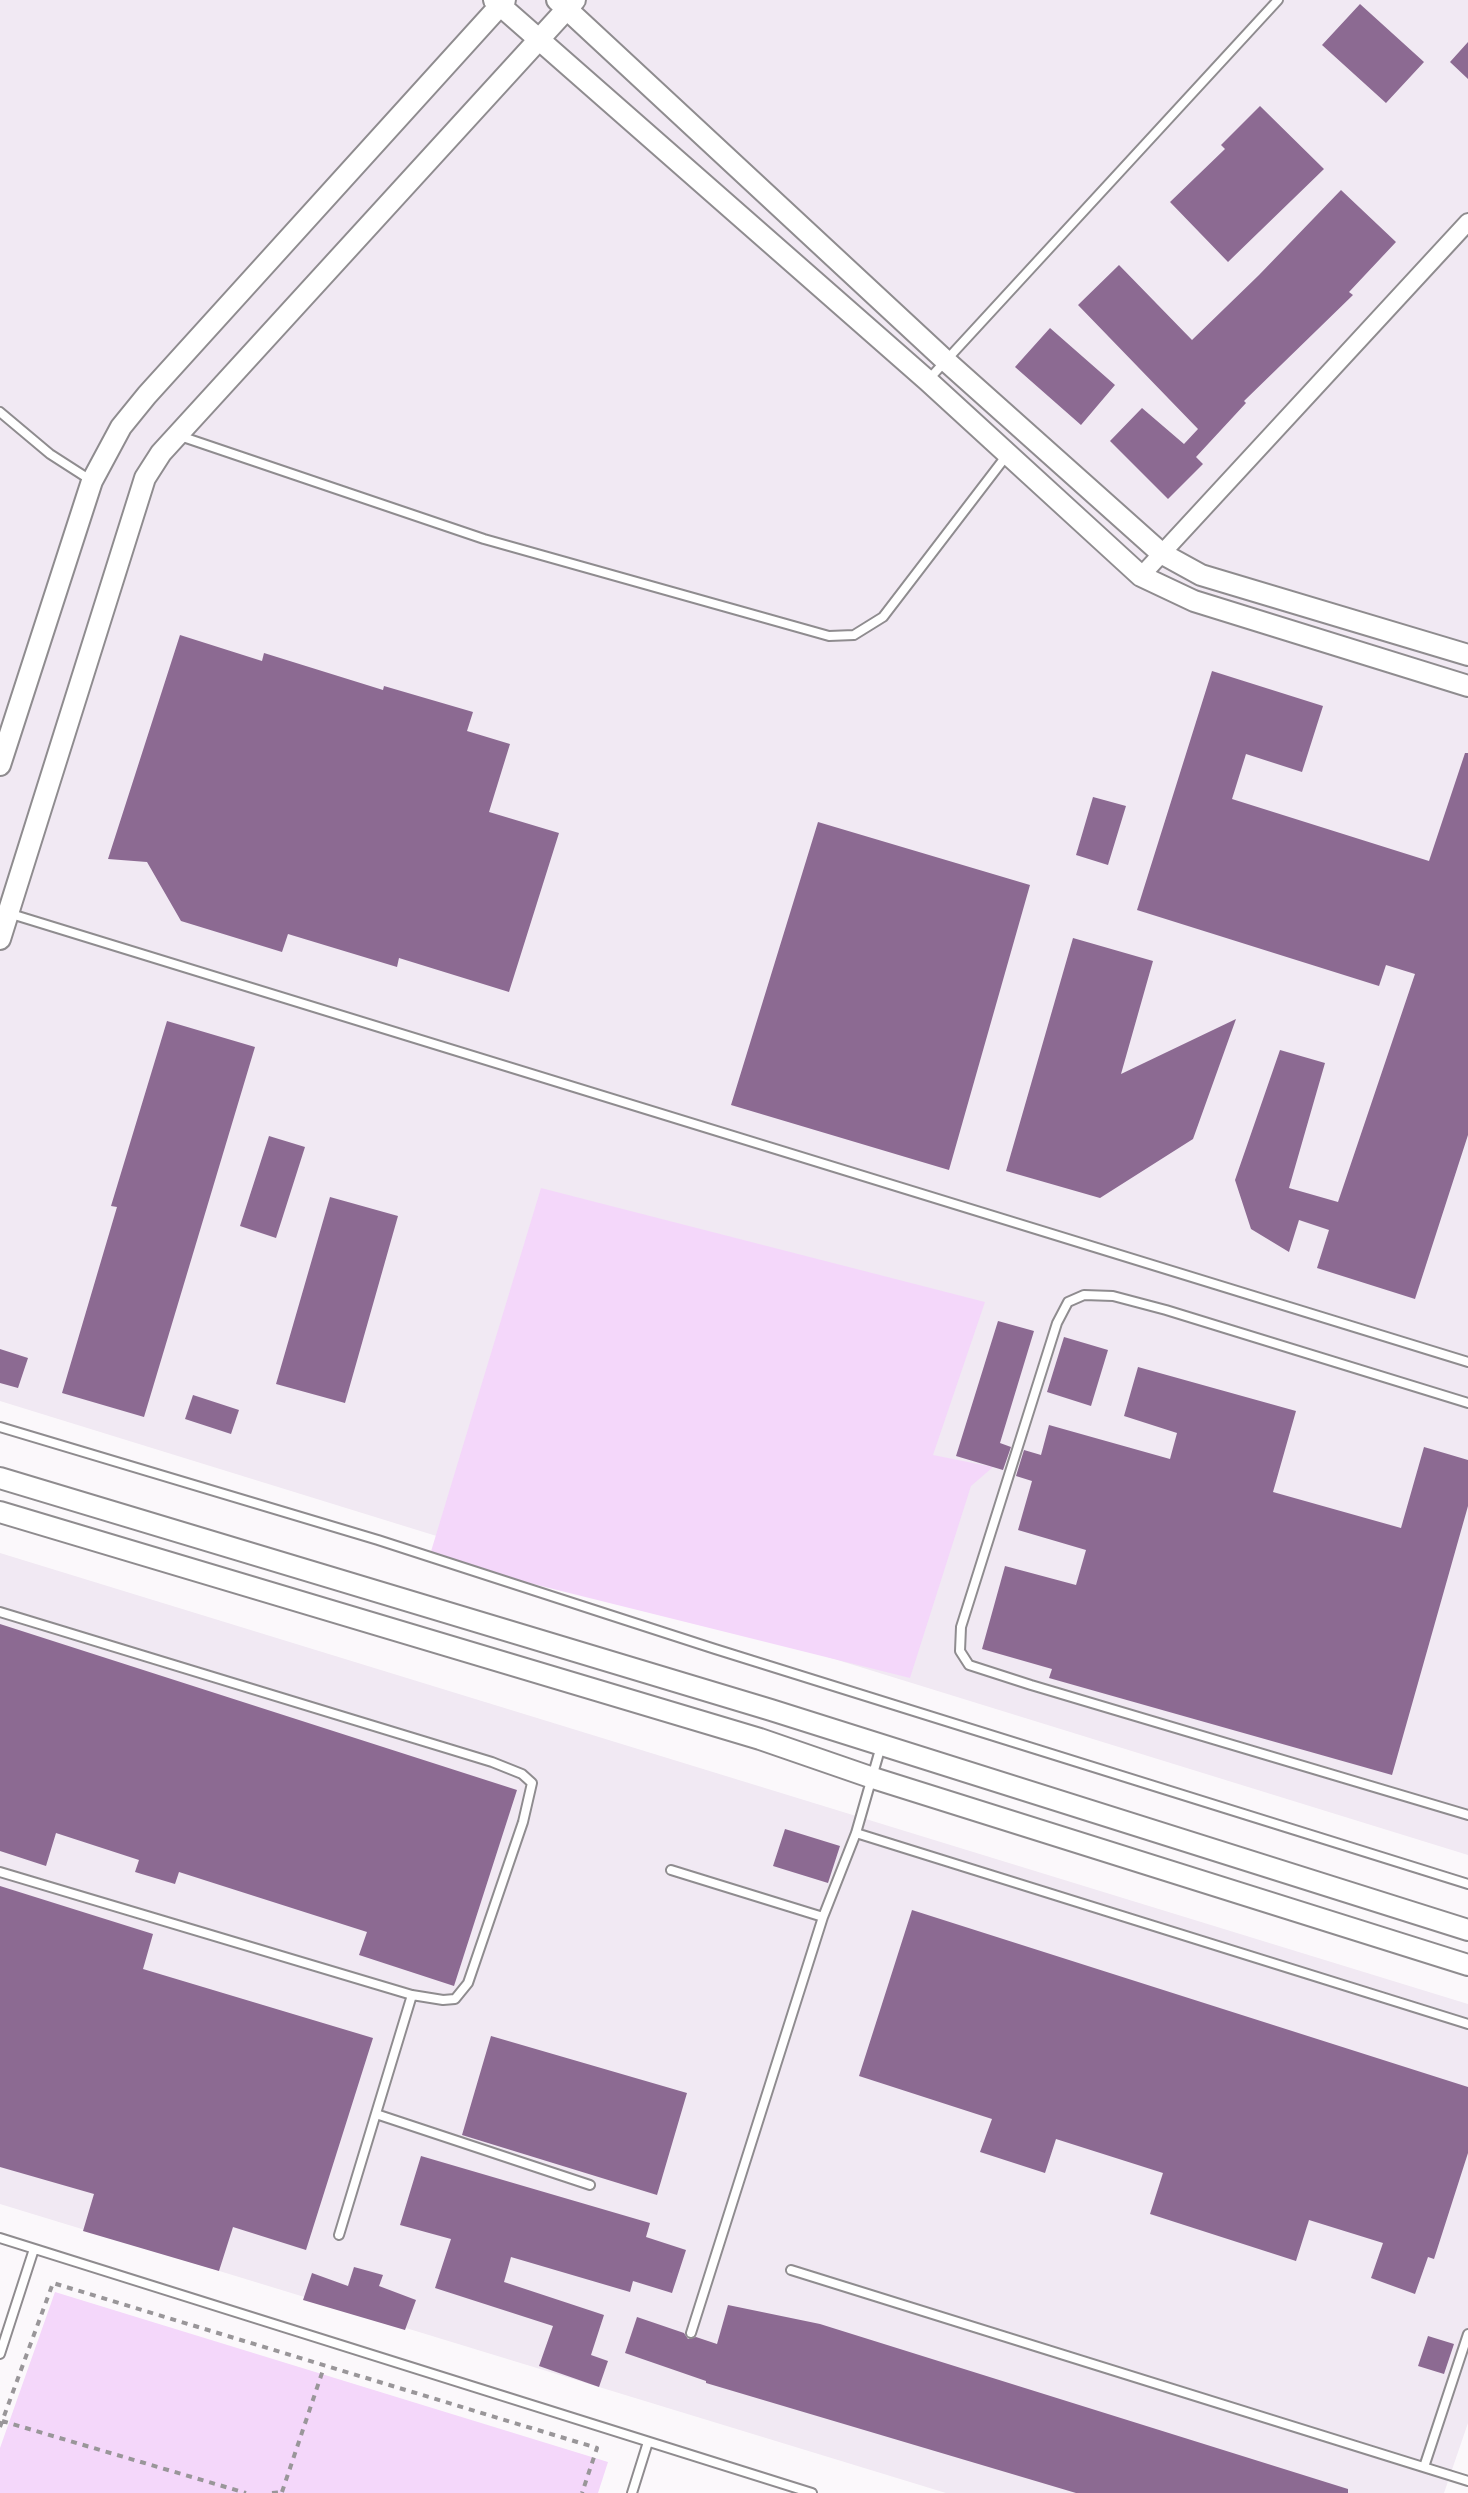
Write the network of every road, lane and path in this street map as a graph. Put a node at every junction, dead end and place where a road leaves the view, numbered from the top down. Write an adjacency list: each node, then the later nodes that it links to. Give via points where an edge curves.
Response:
1 (1278, 0): 6 (lane)
2 (499, 2): 4 (street); 11 (street, via 147,395 121,427)
3 (567, 3): 4 (street); 6 (street)
4 (540, 40): 7 (street); 9 (street)
5 (1468, 222): 12 (street)
6 (946, 361): 7 (lane); 12 (street)
7 (928, 381): 10 (street)
8 (0, 412): 11 (lane)
9 (178, 435): 10 (lane, via 484,539 829,636 854,635 883,617); 17 (street, via 145,478)
10 (1008, 454): 13 (street)
11 (92, 481): 16 (street)
12 (1161, 553): 13 (street); 14 (street, via 1201,575)
13 (1141, 576): 15 (street, via 1194,601)
14 (1468, 655)
15 (1468, 686)
16 (0, 765)
17 (4, 911): 18 (street); 19 (lane)
18 (0, 939)
19 (1468, 1362)
20 (1468, 1403): 27 (lane, via 1126,1299 1084,1295 1068,1302 961,1627 960,1651 969,1665)
21 (0, 1427): 31 (lane, via 378,1540)
22 (0, 1478): 25 (street)
23 (0, 1512): 26 (street, via 760,1739)
24 (0, 1612): 35 (lane, via 492,1762 532,1783 468,1983 455,1999)
25 (881, 1745): 26 (lane); 33 (street)
26 (873, 1778): 28 (lane); 34 (street)
27 (1468, 1815)
28 (856, 1833): 32 (lane); 36 (lane)
29 (671, 1870): 32 (lane)
30 (0, 1872): 35 (lane)
31 (1468, 1884)
32 (823, 1917): 43 (lane)
33 (1468, 1930)
34 (1468, 1965)
35 (412, 1995): 37 (lane)
36 (1468, 2024)
37 (376, 2114): 38 (lane); 39 (lane)
38 (590, 2185)
39 (339, 2235)
40 (0, 2238): 41 (lane)
41 (34, 2249): 45 (lane); 48 (lane)
42 (791, 2270): 49 (lane)
43 (691, 2333)
44 (1468, 2334): 49 (lane)
45 (0, 2354)
46 (324, 2367): 47 (path, via 53,2283); 51 (path); 54 (path, via 597,2448)
47 (1, 2423): 52 (path)
48 (648, 2442): 55 (lane); 56 (lane)
49 (1424, 2467): 50 (lane)
50 (1468, 2481)
51 (284, 2492): 53 (path)
52 (246, 2493)
53 (272, 2493)
54 (582, 2493)
55 (632, 2493)
56 (812, 2493)

